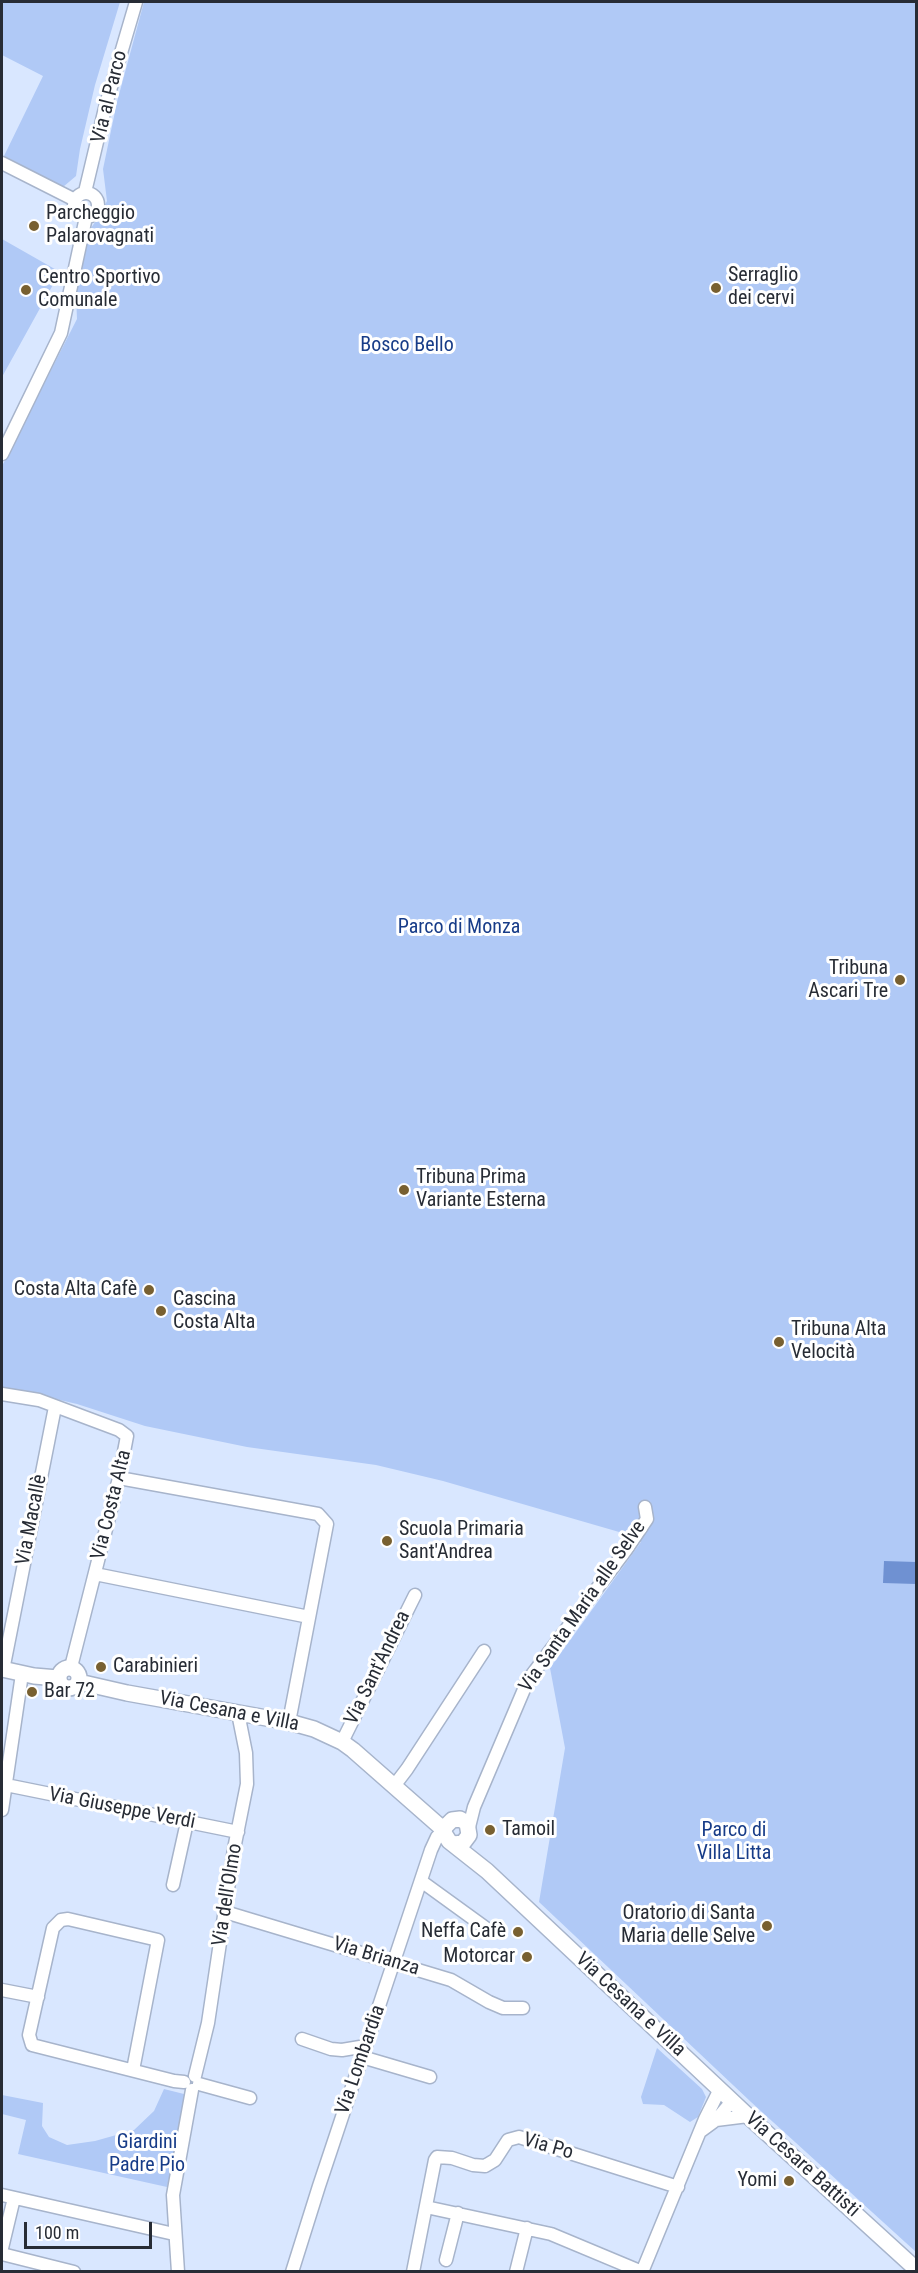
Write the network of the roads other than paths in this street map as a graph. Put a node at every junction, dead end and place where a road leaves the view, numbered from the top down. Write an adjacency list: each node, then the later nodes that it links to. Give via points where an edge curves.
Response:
1 (136, 2): 3 (street, Via al Parco)
2 (2, 163): 3 (street)
3 (80, 196): 4 (street, via 75,210); 4 (street, via 93,194 99,204 96,212)
4 (86, 217): 5 (street, via 61,333)
5 (26, 405): 6 (street); 7 (street)
6 (2, 444)
7 (2, 453)
8 (2, 1394): 9 (street, Via Costa Alta)
9 (56, 1407): 10 (street, Via Costa Alta, via 127,1436); 17 (street, Via Macallè)
10 (119, 1478): 12 (street, Via Costa Alta); 14 (street, via 318,1514 327,1524)
11 (645, 1507): 28 (street, Via Santa Maria alle Selve, via 647,1519 528,1680 474,1807)
12 (95, 1574): 14 (street); 16 (street, Via Costa Alta)
13 (415, 1595): 23 (street, Via Sant'Andrea)
14 (309, 1617): 22 (street)
15 (484, 1651): 25 (street)
16 (71, 1667): 19 (main road, via 61,1671); 20 (main road, via 77,1671)
17 (2, 1670): 18 (main road)
18 (22, 1674): 19 (main road); 24 (street)
19 (58, 1678): 20 (main road, via 67,1688)
20 (79, 1682): 21 (main road, Via Cesana e Villa)
21 (238, 1713): 22 (main road, Via Cesana e Villa); 29 (street, Via dell'Olmo, via 248,1769)
22 (289, 1722): 23 (main road, Via Cesana e Villa)
23 (342, 1742): 25 (main road, Via Cesana e Villa)
24 (6, 1785): 26 (street); 27 (street, Via Giuseppe Verdi)
25 (394, 1786): 28 (main road, Via Cesana e Villa, via 423,1812)
26 (2, 1810)
27 (187, 1821): 29 (street, Via Giuseppe Verdi); 31 (street)
28 (456, 1831): 30 (street, Via Lombardia, via 437,1837); 40 (main road, Via Cesana e Villa, via 487,1871)
29 (238, 1832): 32 (street, Via dell'Olmo)
30 (421, 1881): 33 (street); 34 (street, Via Lombardia)
31 (173, 1885)
32 (225, 1912): 34 (street, Via Brianza); 43 (street, Via dell'Olmo, via 208,2023)
33 (490, 1931)
34 (394, 1962): 37 (street, Via Brianza, via 451,1980 503,2008); 39 (street, Via Lombardia)
35 (2, 1990): 36 (street)
36 (38, 1997): 41 (street, via 29,2041 38,2048); 41 (street, via 53,1928 61,1920 158,1940)
37 (523, 2008)
38 (302, 2039): 39 (street, via 331,2049)
39 (364, 2051): 42 (street); 62 (street, Via Lombardia)
40 (694, 2065): 44 (main road, Via Cesare Battisti)
41 (133, 2070): 43 (street)
42 (430, 2077)
43 (192, 2083): 45 (street); 55 (street, Via dell'Olmo, via 172,2195)
44 (720, 2089): 46 (main road, Via Cesare Battisti); 49 (street)
45 (250, 2098)
46 (732, 2101): 47 (main road, Via Cesare Battisti); 48 (street)
47 (748, 2116): 48 (street); 59 (main road, Via Cesare Battisti)
48 (716, 2120): 49 (street)
49 (700, 2132): 50 (street)
50 (678, 2187): 52 (street, Via Po, via 513,2137 495,2160 485,2166 437,2157); 65 (street)
51 (8, 2196): 55 (street); 56 (street)
52 (426, 2207): 53 (street); 63 (street, Via Po)
53 (458, 2213): 54 (street); 58 (street)
54 (527, 2228): 64 (street); 65 (street)
55 (174, 2234): 61 (street, Via dell'Olmo)
56 (2, 2248)
57 (2, 2254): 60 (street)
58 (446, 2260)
59 (911, 2268)
60 (74, 2271)
61 (178, 2271)
62 (292, 2271)
63 (413, 2271)
64 (516, 2271)
65 (642, 2271)

